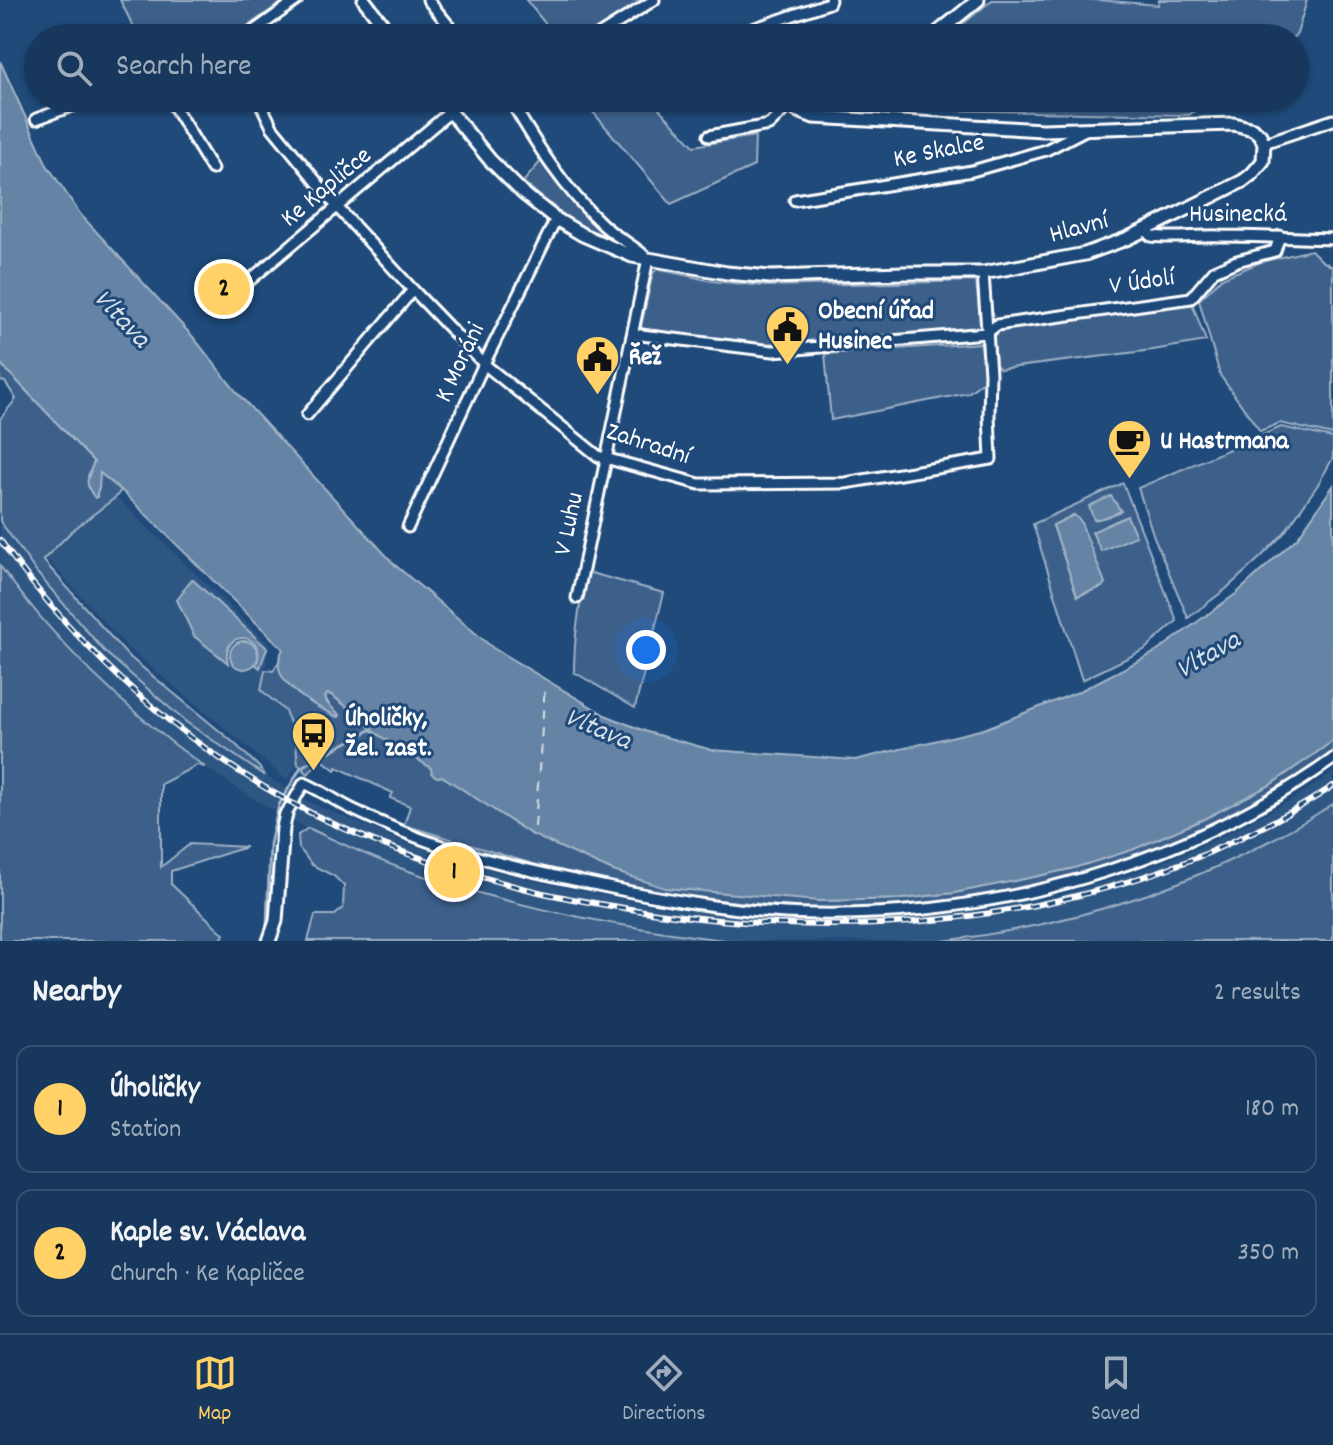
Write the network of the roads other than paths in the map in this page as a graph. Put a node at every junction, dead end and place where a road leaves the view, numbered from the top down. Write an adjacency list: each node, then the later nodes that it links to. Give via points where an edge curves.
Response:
1 (297, 0): 7 (street)
2 (364, 0): 8 (street)
3 (428, 0): 9 (street)
4 (654, 0): 10 (street)
5 (830, 0): 11 (street)
6 (978, 0): 12 (street)
7 (264, 24)
8 (382, 24)
9 (448, 24)
10 (616, 24)
11 (770, 24)
12 (948, 24)
13 (56, 112): 20 (street)
14 (177, 112): 25 (street)
15 (265, 112): 27 (street, Zahradní)
16 (450, 112): 27 (street, Ke Kapličce); 28 (street, Hlavní, via 490,160)
17 (517, 112): 32 (street, via 565,186 605,227)
18 (780, 112): 23 (street, via 769,125)
19 (801, 112): 22 (street, via 814,117)
20 (36, 119)
21 (1333, 120): 24 (street)
22 (1087, 129): 24 (street, via 1234,124 1253,129); 26 (street, Ke Skalce, via 1046,150 972,171)
23 (709, 136)
24 (1264, 143): 29 (street, Hlavní, via 1261,166 1248,178)
25 (212, 169)
26 (795, 200)
27 (338, 208): 34 (street, Zahradní); 35 (street, Ke Kapličce)
28 (556, 219): 32 (street, Hlavní); 38 (street, K Moráni)
29 (1147, 229): 30 (street, Husinecká, via 1151,236 1168,238); 33 (street, Hlavní, via 1085,254)
30 (1280, 236): 31 (street, Husinecká); 36 (street, V Údolí, via 1275,251 1214,271 1191,298 997,325)
31 (1333, 239)
32 (648, 259): 33 (street, Hlavní, via 770,277); 37 (street, V Luhu)
33 (983, 273): 36 (street, Zahradní)
34 (413, 290): 38 (street, Zahradní); 39 (street)
35 (231, 296)
36 (986, 333): 37 (street, via 773,351); 40 (street, Zahradní, via 991,459 845,483 699,484)
37 (633, 334): 40 (street, V Luhu)
38 (484, 364): 40 (street, Zahradní, via 589,450); 41 (street, K Moráni)
39 (307, 415)
40 (606, 458): 42 (street, V Luhu)
41 (408, 527)
42 (577, 598)
43 (1333, 759): 44 (street, via 1203,835 1104,872 1007,898 876,913 732,908 548,875 430,842 304,783)
44 (286, 814): 45 (street)
45 (272, 935)

